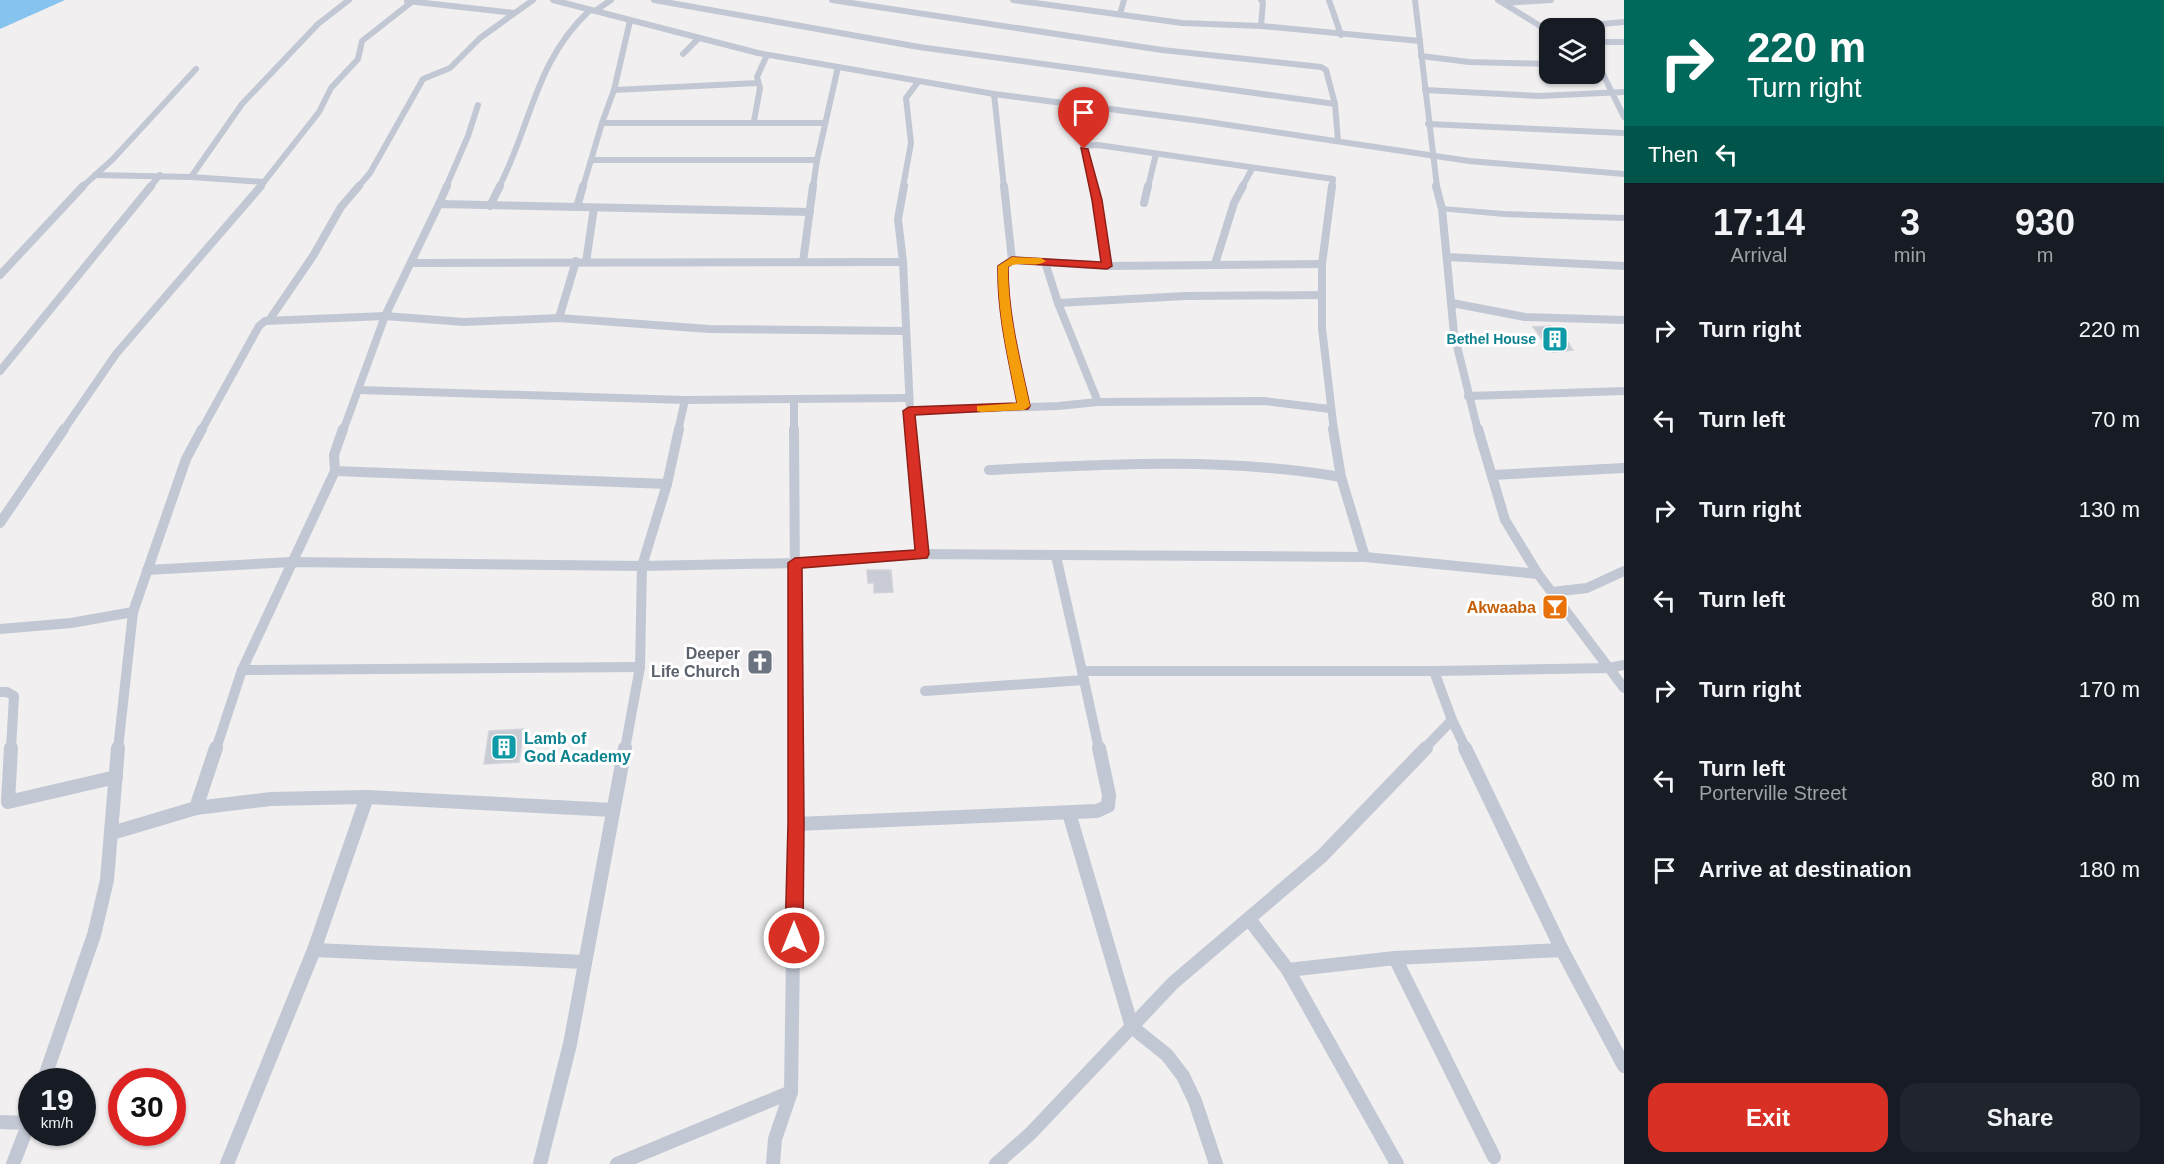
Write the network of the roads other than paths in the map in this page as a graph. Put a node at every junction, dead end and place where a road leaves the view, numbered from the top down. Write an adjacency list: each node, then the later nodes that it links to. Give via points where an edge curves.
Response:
1 (349, 0): 62 (street, via 318,24 242,104)
2 (404, 0): 15 (street)
3 (441, 0): 17 (street)
4 (533, 0): 19 (street)
5 (553, 0): 18 (street)
6 (611, 0): 18 (street)
7 (654, 0): 45 (street, via 919,47)
8 (832, 0): 45 (street, via 1162,50 1312,65 1326,70)
9 (1013, 0): 20 (street)
10 (1124, 0): 20 (street)
11 (1261, 0): 25 (street)
12 (1329, 0): 26 (street)
13 (1415, 0): 28 (street)
14 (1551, 0): 16 (street)
15 (413, 1): 17 (street); 63 (street, via 362,40 358,58 331,88 319,112)
16 (1501, 2): 24 (street)
17 (433, 5): 19 (street)
18 (592, 10): 21 (street); 66 (street, via 569,28 548,62 513,157)
19 (514, 14): 90 (street, via 475,42 450,68 423,79 370,173 341,207)
20 (1120, 14): 25 (street, via 1182,23)
21 (630, 21): 27 (street); 40 (street)
22 (1624, 22): 23 (street)
23 (1605, 24)
24 (1539, 25)
25 (1261, 26): 26 (street)
26 (1341, 35): 28 (street)
27 (699, 38): 31 (street); 32 (street)
28 (1420, 41): 33 (street)
29 (1605, 42): 30 (street)
30 (1624, 42)
31 (683, 54)
32 (767, 55): 35 (street); 39 (street, via 757,74)
33 (1421, 56): 34 (street); 41 (street)
34 (1539, 64)
35 (838, 67): 38 (street); 50 (street)
36 (196, 69): 60 (street)
37 (1605, 80): 43 (street)
38 (918, 82): 44 (street); 77 (street, via 906,98 911,143 898,219)
39 (758, 83): 40 (street); 48 (street)
40 (614, 90): 49 (street)
41 (1425, 90): 43 (street, via 1539,96); 51 (street)
42 (1624, 92): 43 (street)
43 (1613, 93): 47 (street)
44 (993, 94): 53 (street); 73 (street)
45 (1335, 104): 53 (street)
46 (478, 105): 65 (street)
47 (1624, 117)
48 (754, 121): 49 (street); 50 (street)
49 (602, 123): 56 (street)
50 (824, 123): 57 (street)
51 (1428, 124): 52 (street); 55 (street)
52 (1624, 133)
53 (1338, 141): 55 (street)
54 (1156, 154): 58 (street); 64 (street); 82 (street, via 1083,146 1097,200)
55 (1432, 156): 59 (street); 69 (street)
56 (592, 160): 57 (street); 67 (street)
57 (817, 160): 70 (street)
58 (1252, 168): 80 (street, via 1234,202); 81 (street, via 1334,179)
59 (1624, 174)
60 (95, 175): 61 (street); 84 (street)
61 (160, 175): 62 (street); 93 (street)
62 (191, 177): 63 (street)
63 (264, 182): 110 (street, via 116,354)
64 (1144, 203)
65 (439, 204): 66 (street); 79 (street)
66 (490, 206): 67 (street)
67 (577, 207): 68 (street)
68 (594, 208): 70 (street); 75 (street)
69 (1442, 209): 71 (street); 72 (street)
70 (810, 212): 76 (street)
71 (1624, 218)
72 (1447, 257): 83 (street); 87 (street)
73 (1012, 260): 78 (street); 101 (street, via 1003,266 1003,291)
74 (576, 261): 75 (street); 79 (street); 89 (street)
75 (586, 262): 76 (street)
76 (803, 262): 77 (street)
77 (903, 262): 92 (street)
78 (1045, 262): 82 (street); 86 (street)
79 (411, 263): 88 (street)
80 (1215, 264): 81 (street); 82 (street)
81 (1322, 264): 85 (street)
82 (1107, 266)
83 (1624, 266)
84 (0, 275)
85 (1322, 295): 86 (street, via 1185,296); 102 (street)
86 (1058, 303): 100 (street)
87 (1452, 303): 91 (street, via 1525,317); 96 (street, via 1454,334)
88 (385, 316): 89 (street, via 464,322); 90 (street); 94 (street)
89 (559, 318): 92 (street, via 709,329)
90 (270, 319): 117 (street, via 259,326 186,459)
91 (1624, 320)
92 (904, 331): 97 (street)
93 (0, 371)
94 (359, 390): 99 (street); 106 (street, via 334,455)
95 (1624, 391): 96 (street)
96 (1468, 396): 107 (street)
97 (908, 398): 98 (street); 103 (street)
98 (794, 399): 99 (street); 115 (street)
99 (685, 400): 109 (street)
100 (1098, 402): 101 (street); 102 (street, via 1264,402)
101 (1024, 406): 103 (street)
102 (1330, 409): 108 (street)
103 (909, 411): 111 (street)
104 (1624, 468): 107 (street)
105 (989, 470): 108 (street, via 1131,463 1288,468)
106 (335, 471): 109 (street); 114 (street)
107 (1493, 475): 119 (street, via 1505,520)
108 (1341, 477): 113 (street)
109 (667, 484): 116 (street)
110 (1, 520)
111 (922, 554): 112 (street); 115 (street)
112 (1056, 556): 113 (street); 128 (street)
113 (1365, 557): 119 (street)
114 (291, 562): 116 (street); 117 (street); 126 (street)
115 (795, 563): 116 (street); 138 (street)
116 (642, 566): 124 (street)
117 (147, 570): 121 (street)
118 (1624, 571): 120 (street, via 1587,588)
119 (1538, 574): 120 (street)
120 (1552, 592): 125 (street)
121 (133, 612): 122 (street, via 71,623); 133 (street)
122 (0, 629)
123 (1624, 665): 125 (street)
124 (640, 667): 126 (street); 136 (street)
125 (1609, 668): 127 (street); 129 (street)
126 (242, 669): 135 (street)
127 (1434, 670): 128 (street); 132 (street)
128 (1083, 675): 130 (street); 137 (street, via 1109,795 1108,806)
129 (1624, 688)
130 (925, 691)
131 (0, 692): 133 (street, via 14,696 8,802)
132 (1452, 720): 140 (street, via 1322,856); 142 (street)
133 (116, 777): 139 (street)
134 (367, 797): 135 (street, via 271,799); 136 (street); 141 (street)
135 (196, 808): 139 (street)
136 (613, 810): 144 (street)
137 (1069, 813): 138 (street); 146 (street)
138 (796, 824): 149 (street)
139 (112, 833): 148 (street, via 107,880 94,935)
140 (1249, 919): 145 (street); 146 (street, via 1173,983)
141 (314, 950): 144 (street); 155 (street)
142 (1563, 950): 143 (street); 147 (street)
143 (1395, 958): 145 (street); 153 (street)
144 (585, 962): 156 (street, via 558,1100)
145 (1288, 970): 161 (street)
146 (1132, 1027): 159 (street); 160 (street, via 1167,1055 1183,1076)
147 (1624, 1066)
148 (48, 1068)
149 (791, 1092): 157 (street); 158 (street, via 775,1140)
150 (18, 1120): 151 (street)
151 (0, 1122)
152 (20, 1146): 154 (street)
153 (1494, 1157)
154 (13, 1164)
155 (227, 1164)
156 (540, 1164)
157 (617, 1164)
158 (773, 1164)
159 (996, 1164)
160 (1216, 1164)
161 (1397, 1164)

